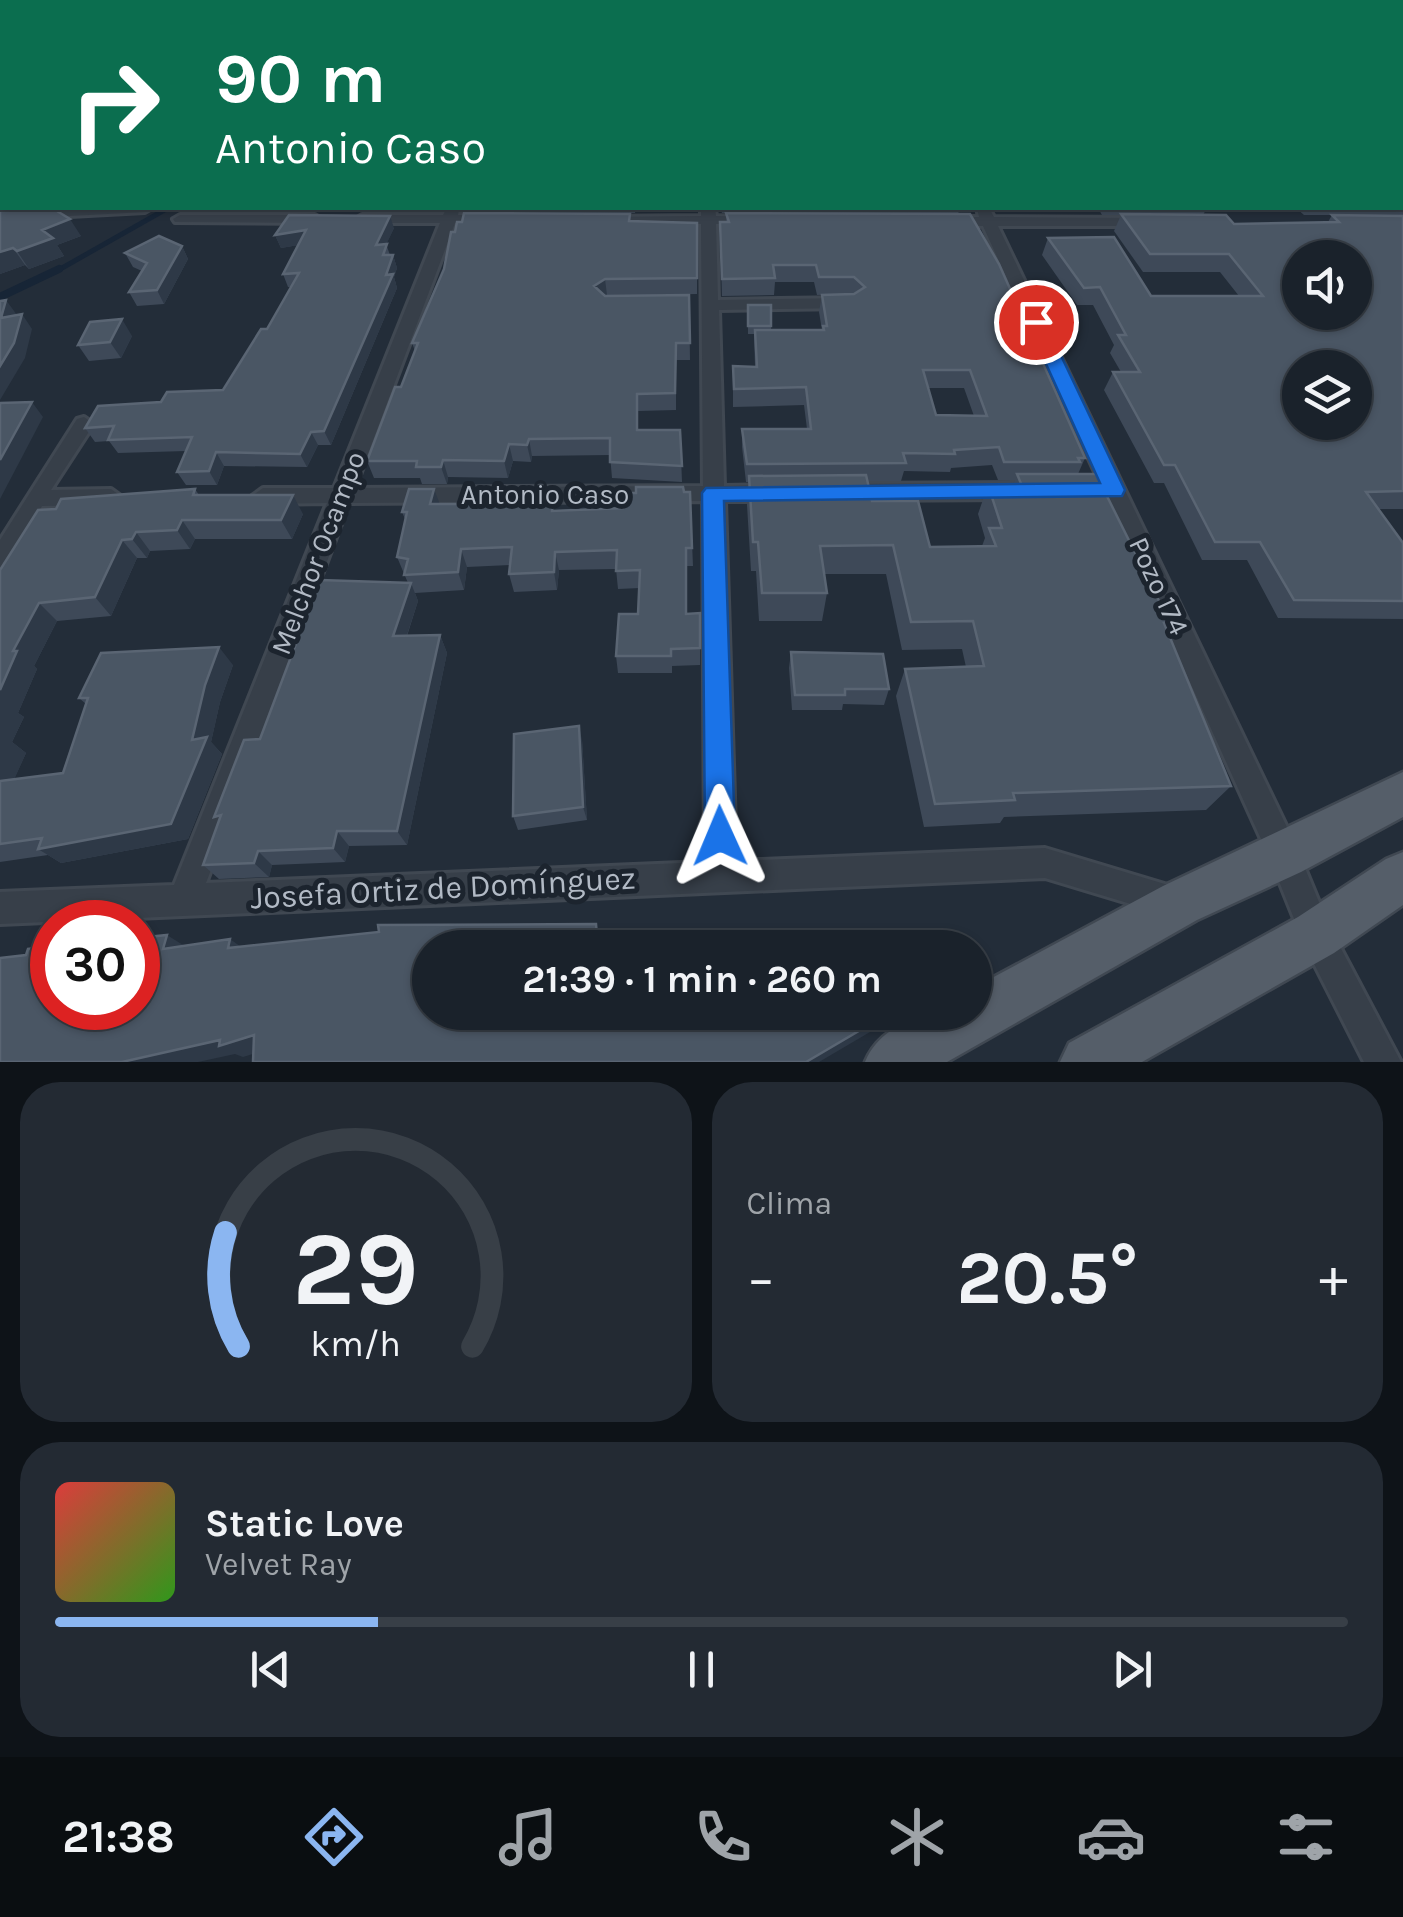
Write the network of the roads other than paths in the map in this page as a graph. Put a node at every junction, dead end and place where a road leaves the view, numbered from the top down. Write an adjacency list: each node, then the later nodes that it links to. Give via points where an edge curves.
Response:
1 (106, 210): 2 (street)
2 (49, 213)
3 (452, 213): 8 (street); 9 (street); 22 (street, Melchor Ocampo)
4 (708, 214): 10 (street); 11 (street); 14 (street)
5 (986, 214): 12 (street); 13 (street); 17 (street, Pozo 174)
6 (180, 218): 7 (street)
7 (334, 219)
8 (353, 219)
9 (509, 220)
10 (589, 220)
11 (764, 220)
12 (932, 220)
13 (1160, 223)
14 (704, 303): 15 (street); 19 (street)
15 (851, 303)
16 (84, 424): 24 (street)
17 (1114, 490): 18 (street); 27 (street, Pozo 174)
18 (828, 492)
19 (713, 493): 20 (street, Antonio Caso); 22 (street, Antonio Caso); 28 (street)
20 (790, 493)
21 (245, 496): 22 (street, Antonio Caso)
22 (340, 496): 30 (street, Melchor Ocampo)
23 (130, 497): 24 (street)
24 (35, 498): 25 (street)
25 (0, 562)
26 (1403, 792): 27 (main road)
27 (1284, 855): 31 (main road); 33 (street, Pozo 174)
28 (721, 874): 30 (street, Josefa Ortiz de Domínguez); 31 (street, Josefa Ortiz de Domínguez, via 1045,864)
29 (1403, 876): 33 (main road)
30 (184, 900): 32 (street, Josefa Ortiz de Domínguez)
31 (1180, 903): 34 (main road)
32 (0, 908)
33 (1316, 935): 35 (main road); 36 (street, Pozo 174)
34 (894, 1062)
35 (1088, 1062)
36 (1383, 1062)

